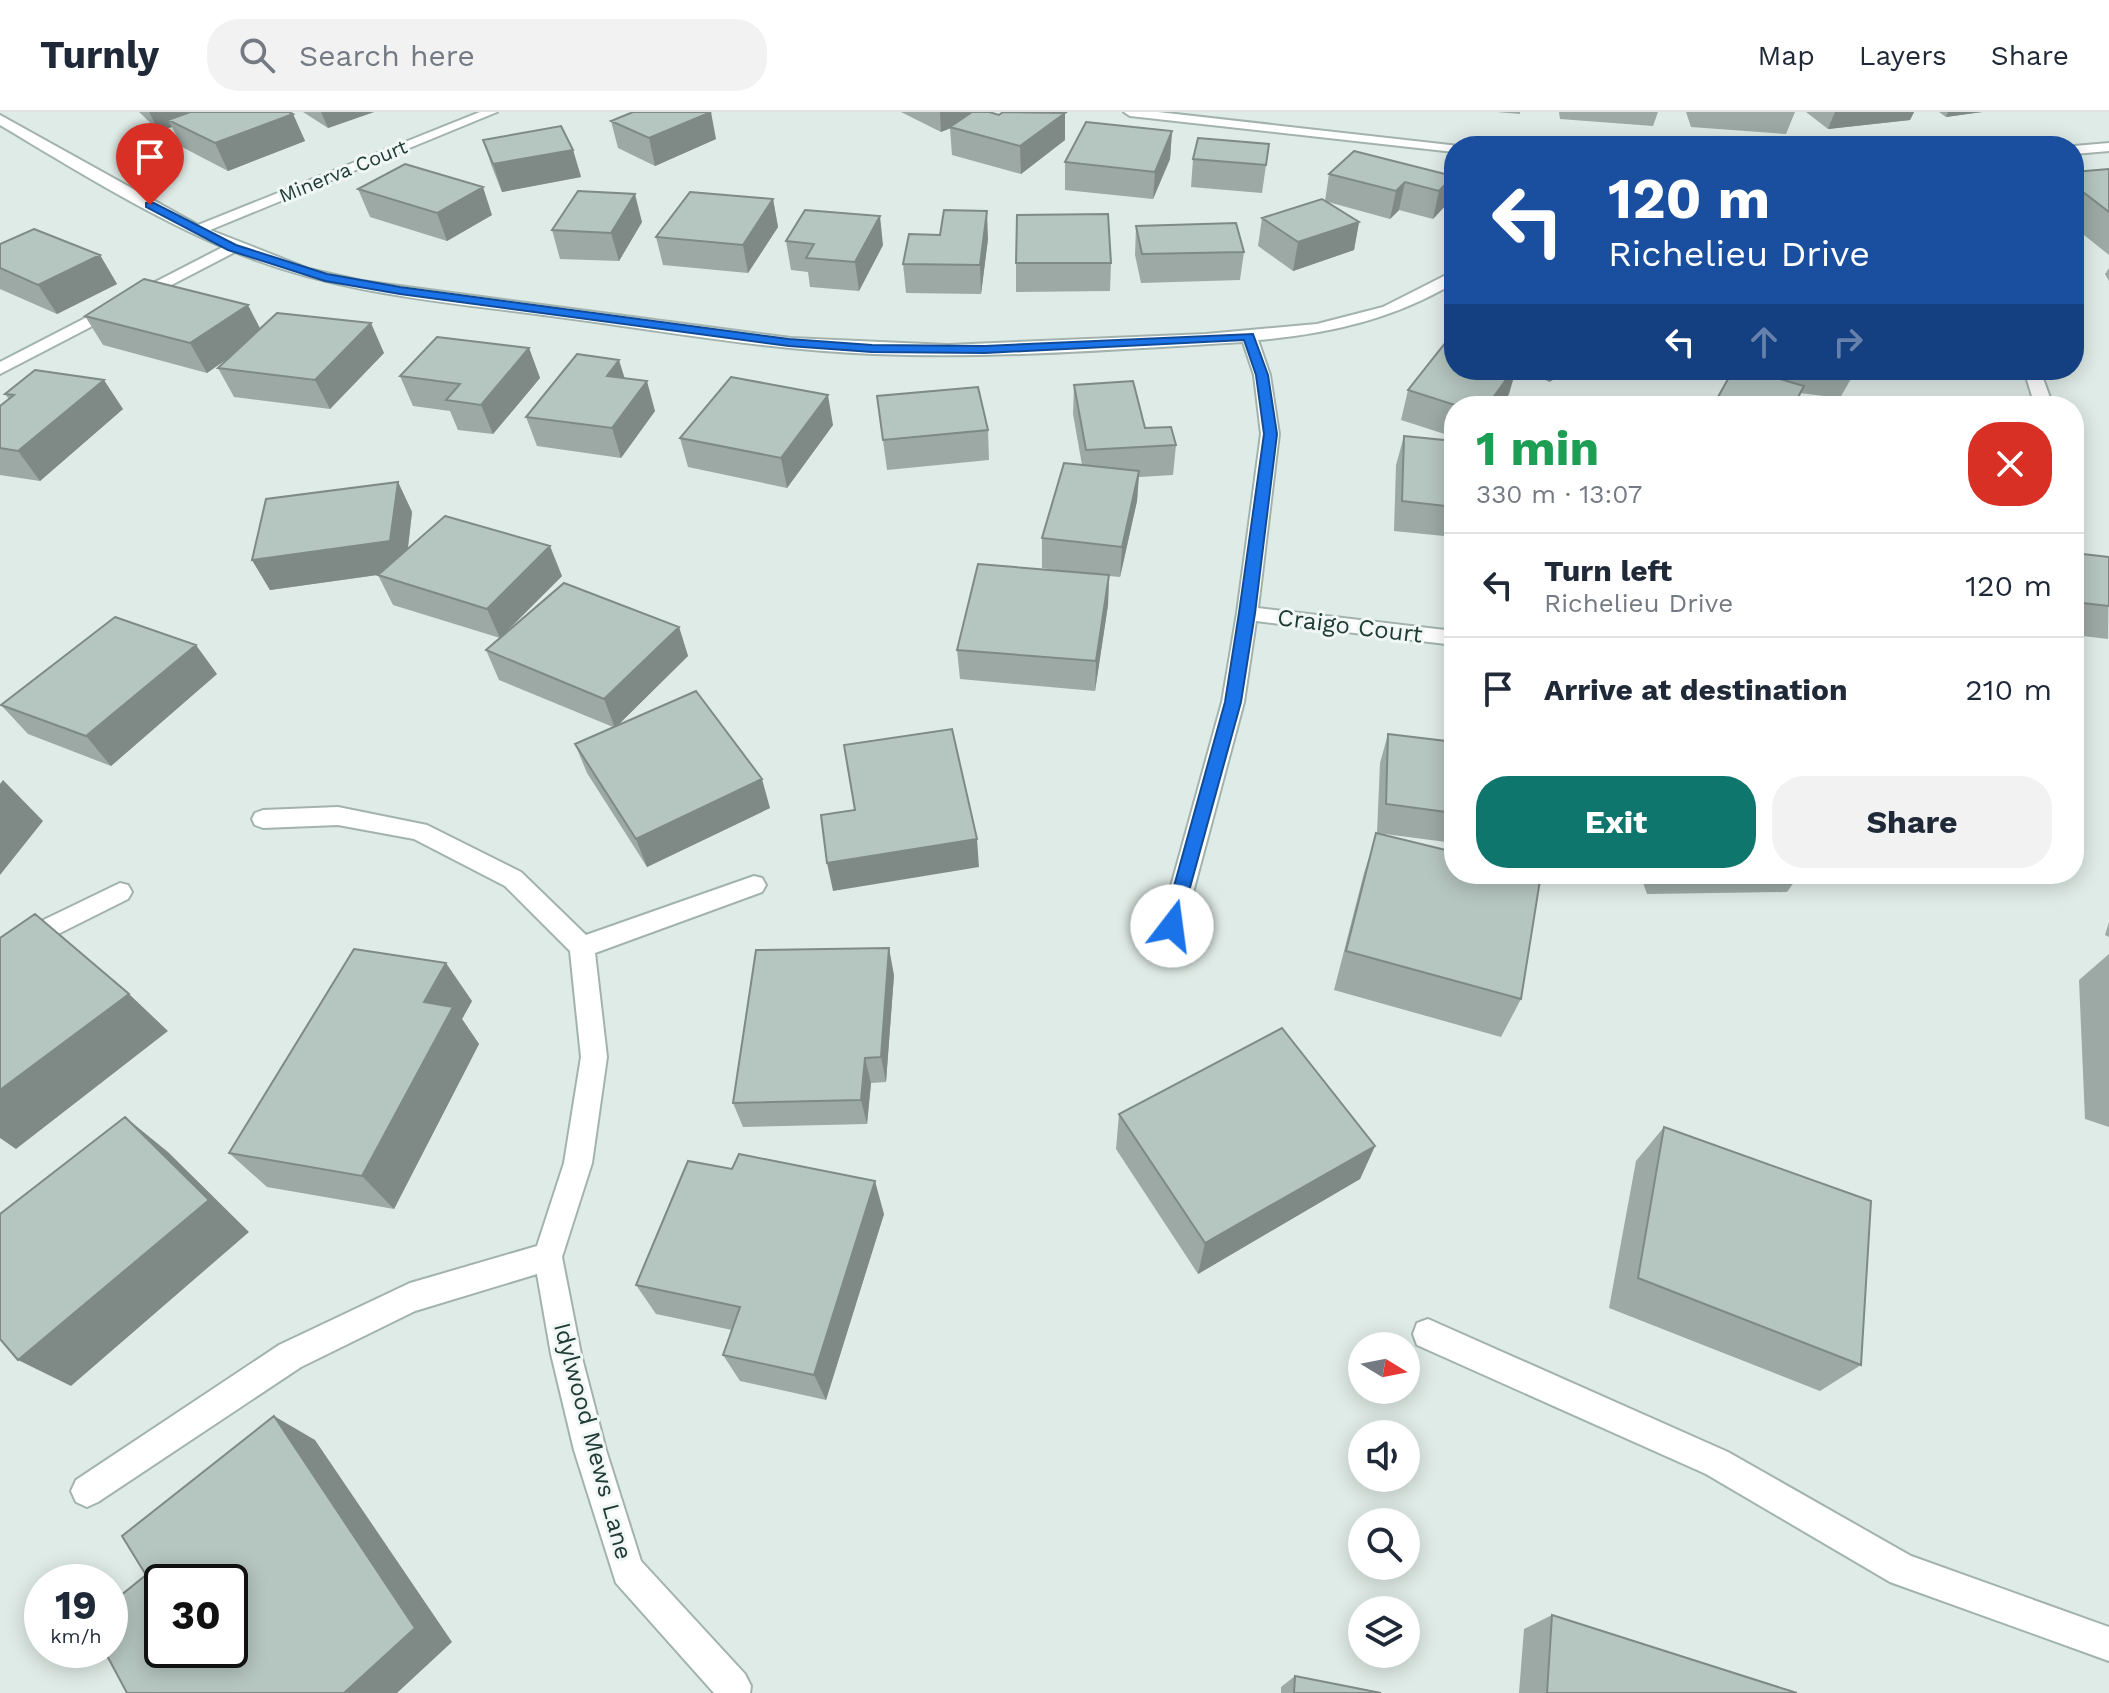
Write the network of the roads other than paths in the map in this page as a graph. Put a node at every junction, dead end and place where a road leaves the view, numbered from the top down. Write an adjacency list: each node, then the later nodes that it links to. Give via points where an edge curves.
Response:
1 (491, 112): 7 (street, Minerva Court)
2 (1130, 112): 4 (street)
3 (0, 119): 7 (street)
4 (1444, 147)
5 (2109, 147): 6 (street)
6 (2084, 149)
7 (196, 231): 8 (street)
8 (232, 248): 10 (street, via 325,277 400,291 789,342 985,350); 11 (street)
9 (1444, 283): 10 (street, via 1354,319)
10 (1249, 336): 12 (street, via 1262,375 1270,434)
11 (0, 369)
12 (1247, 613): 13 (street, Craigo Court); 17 (street, via 1233,702)
13 (1444, 637)
14 (263, 819): 18 (street, via 338,816 419,831 513,879)
15 (754, 885): 18 (street)
16 (120, 892): 19 (street)
17 (1172, 926)
18 (582, 947): 20 (street, Idylwood Mews Lane, via 594,1057 578,1163)
19 (0, 953)
20 (548, 1257): 22 (street, via 410,1298 290,1356); 24 (street, Idylwood Mews Lane, via 583,1423 628,1571)
21 (1428, 1334): 23 (street, via 1717,1463 1902,1570)
22 (87, 1491)
23 (2109, 1644)
24 (733, 1690)

